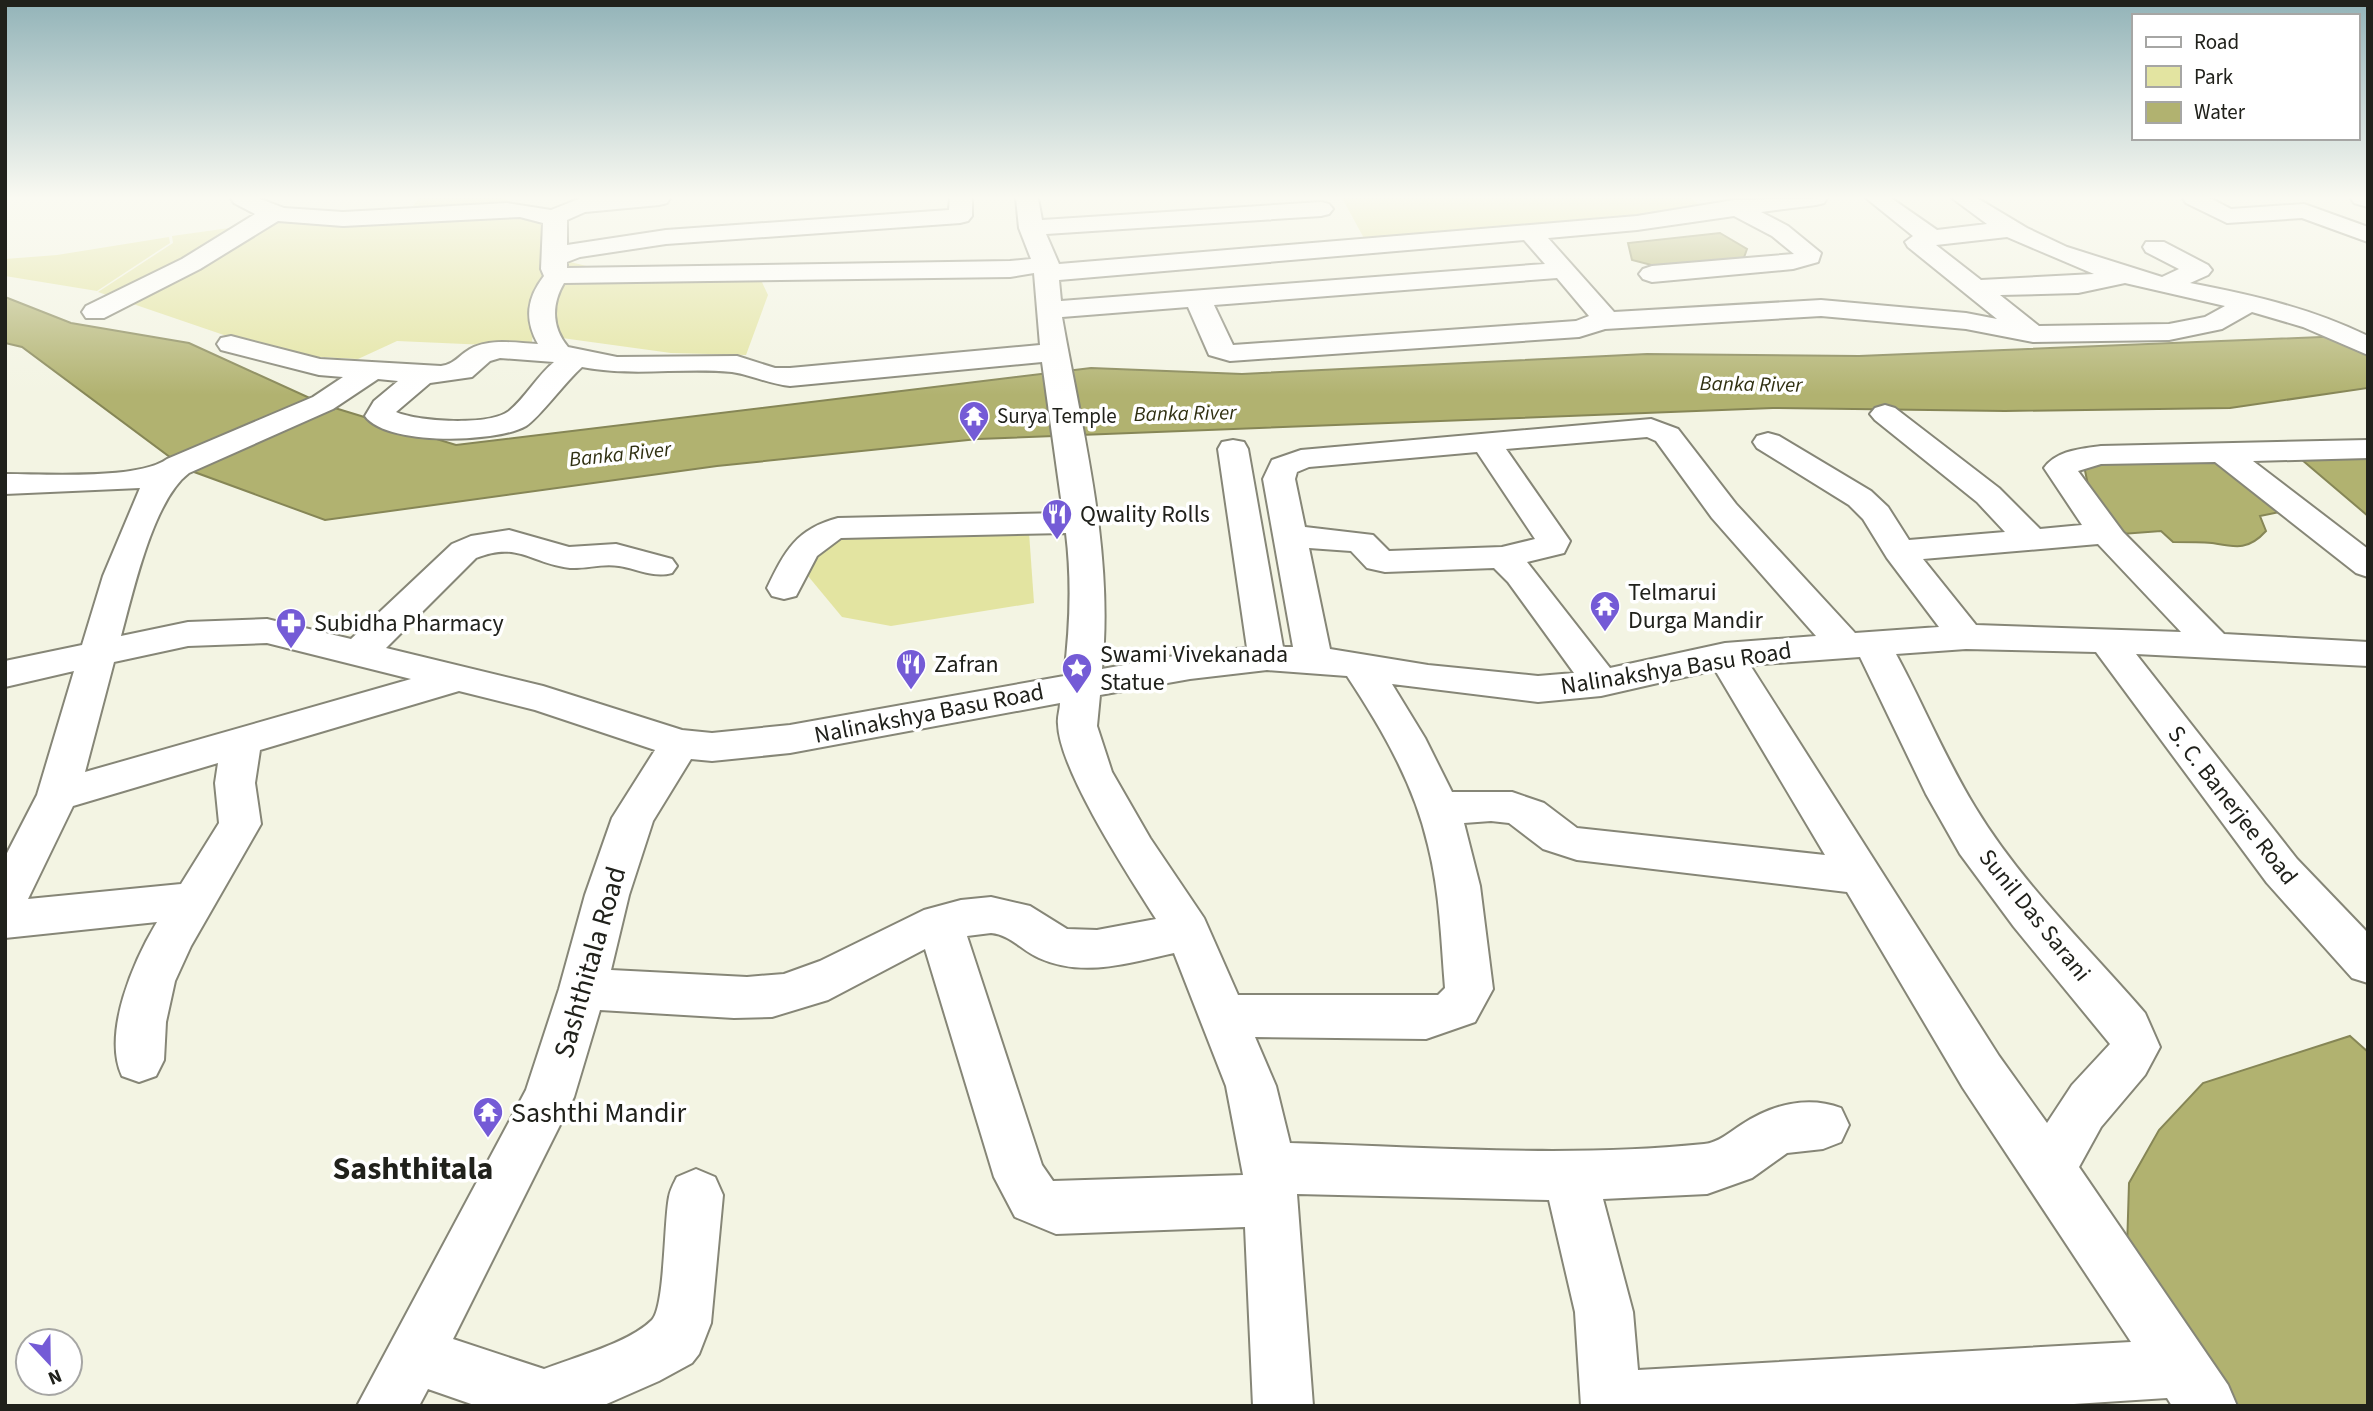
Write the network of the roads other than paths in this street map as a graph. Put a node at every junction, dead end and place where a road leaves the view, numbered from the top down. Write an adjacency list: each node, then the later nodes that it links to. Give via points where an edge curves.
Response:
1 (191, 264): 21 (street)
2 (556, 264): 11 (street)
3 (560, 264): 11 (street)
4 (1044, 264): 12 (street)
5 (1115, 264): 12 (street)
6 (1558, 264): 13 (street)
7 (1771, 264): 14 (street)
8 (1946, 264): 17 (street)
9 (2091, 264): 15 (street)
10 (2187, 264): 16 (street, via 2199,270)
11 (556, 267): 12 (street, via 791,275); 26 (street, via 541,307 541,328)
12 (1046, 269): 20 (street)
13 (1563, 270): 18 (street); 22 (street, via 1603,314)
14 (1652, 274)
15 (2124, 275): 16 (street); 17 (street, via 2078,285)
16 (2166, 284): 19 (street)
17 (1978, 288): 23 (street)
18 (1198, 298): 20 (street); 22 (street, via 1216,344 1230,353 1579,329)
19 (2250, 302): 23 (street, via 2196,329); 25 (street, via 2323,325)
20 (1048, 310): 27 (street)
21 (95, 312)
22 (1602, 321): 23 (street, via 1821,309 1966,321)
23 (2033, 334)
24 (231, 344): 28 (street, via 300,363)
25 (2368, 347)
26 (568, 355): 29 (street, via 489,351 462,371); 30 (street, via 617,365 737,364); 31 (street)
27 (1058, 362): 30 (street); 40 (street)
28 (374, 369): 29 (street); 38 (street, via 323,402)
29 (425, 373): 31 (street, via 384,407 380,416 425,426 494,428 518,418)
30 (772, 376): 31 (street, via 703,389 615,388)
31 (550, 381)
32 (1885, 414): 43 (street, via 1989,495)
33 (1768, 442): 44 (street, via 1860,498)
34 (1486, 443): 42 (street, via 1325,455 1283,467 1279,479); 45 (street, via 1553,541 1544,550); 51 (street, via 1659,429 1724,511)
35 (1233, 449): 57 (street)
36 (2368, 449): 37 (street)
37 (2221, 451): 41 (street, via 2101,455 2060,468); 47 (street)
38 (171, 471): 39 (street, via 94,483); 53 (street, via 151,496 120,576)
39 (5, 484)
40 (1079, 523): 48 (street, via 838,528 811,540); 63 (street, via 1088,570 1088,629)
41 (2106, 533): 43 (street); 52 (street)
42 (1289, 536): 45 (street, via 1361,542 1385,562); 58 (street)
43 (2031, 539): 44 (street)
44 (1899, 551): 49 (street)
45 (1502, 557): 62 (street, via 1520,573)
46 (660, 566): 54 (street, via 603,554 572,558 514,540 483,542 464,551)
47 (2368, 566)
48 (784, 589)
49 (1966, 637): 50 (street, Nalinakshya Basu Road); 51 (street, Nalinakshya Basu Road)
50 (2106, 640): 52 (street, Nalinakshya Basu Road); 74 (street, S. C. Banerjee Road, via 2283,871)
51 (1857, 643): 56 (street, Nalinakshya Basu Road); 79 (street, Sunil Das Sarani, via 1908,710 1950,802 1976,843 2129,1028 2136,1046 2071,1125)
52 (2213, 645): 55 (street, Nalinakshya Basu Road)
53 (101, 652): 54 (street, Nalinakshya Basu Road, via 188,634 267,631); 60 (street, Nalinakshya Basu Road); 66 (street)
54 (359, 653): 61 (street, Nalinakshya Basu Road)
55 (2368, 654)
56 (1725, 655): 62 (street, Nalinakshya Basu Road); 68 (street)
57 (1267, 658): 58 (street, Nalinakshya Basu Road); 63 (street, Nalinakshya Basu Road)
58 (1314, 660): 59 (street, Nalinakshya Basu Road)
59 (1359, 665): 62 (street, Nalinakshya Basu Road, via 1482,685 1538,689); 67 (street, via 1396,718)
60 (5, 674)
61 (459, 678): 64 (street); 65 (street, Nalinakshya Basu Road, via 543,699)
62 (1601, 683)
63 (1079, 685): 65 (street, Nalinakshya Basu Road, via 790,739 712,747); 73 (street, via 1077,726 1092,772 1135,850)
64 (242, 741): 66 (street); 70 (street, via 235,783 240,824)
65 (680, 744): 75 (street, Sashthitala Road, via 633,818)
66 (58, 795): 69 (street)
67 (1438, 809): 68 (street, via 1522,810 1549,835 1577,844); 76 (street, via 1456,871 1469,989 1465,1004 1451,1014 1426,1018)
68 (1862, 876): 79 (street, via 1981,1072)
69 (5, 900)
70 (195, 900): 71 (street); 77 (street, via 152,981)
71 (5, 920)
72 (940, 923): 73 (street, via 992,914 1023,920 1048,941 1065,948); 75 (street, via 895,940 828,980 783,995 741,998); 81 (street, via 1020,1177 1034,1199 1056,1208)
73 (1188, 931): 76 (street)
74 (2368, 964)
75 (583, 989): 83 (street, Sashthitala Road, via 549,1097)
76 (1224, 1016): 81 (street, via 1251,1086)
77 (139, 1060)
78 (1823, 1125): 80 (street, via 1777,1130 1733,1160 1707,1169)
79 (2051, 1171): 84 (street)
80 (1570, 1175): 81 (street); 86 (street, via 1604,1312)
81 (1270, 1184): 88 (street)
82 (696, 1195): 85 (street, via 678,1336 662,1350)
83 (415, 1355): 85 (street); 87 (street, Sashthitala Road)
84 (2195, 1387): 86 (street)
85 (554, 1403)
86 (1610, 1404)
87 (387, 1406)
88 (1283, 1406)

